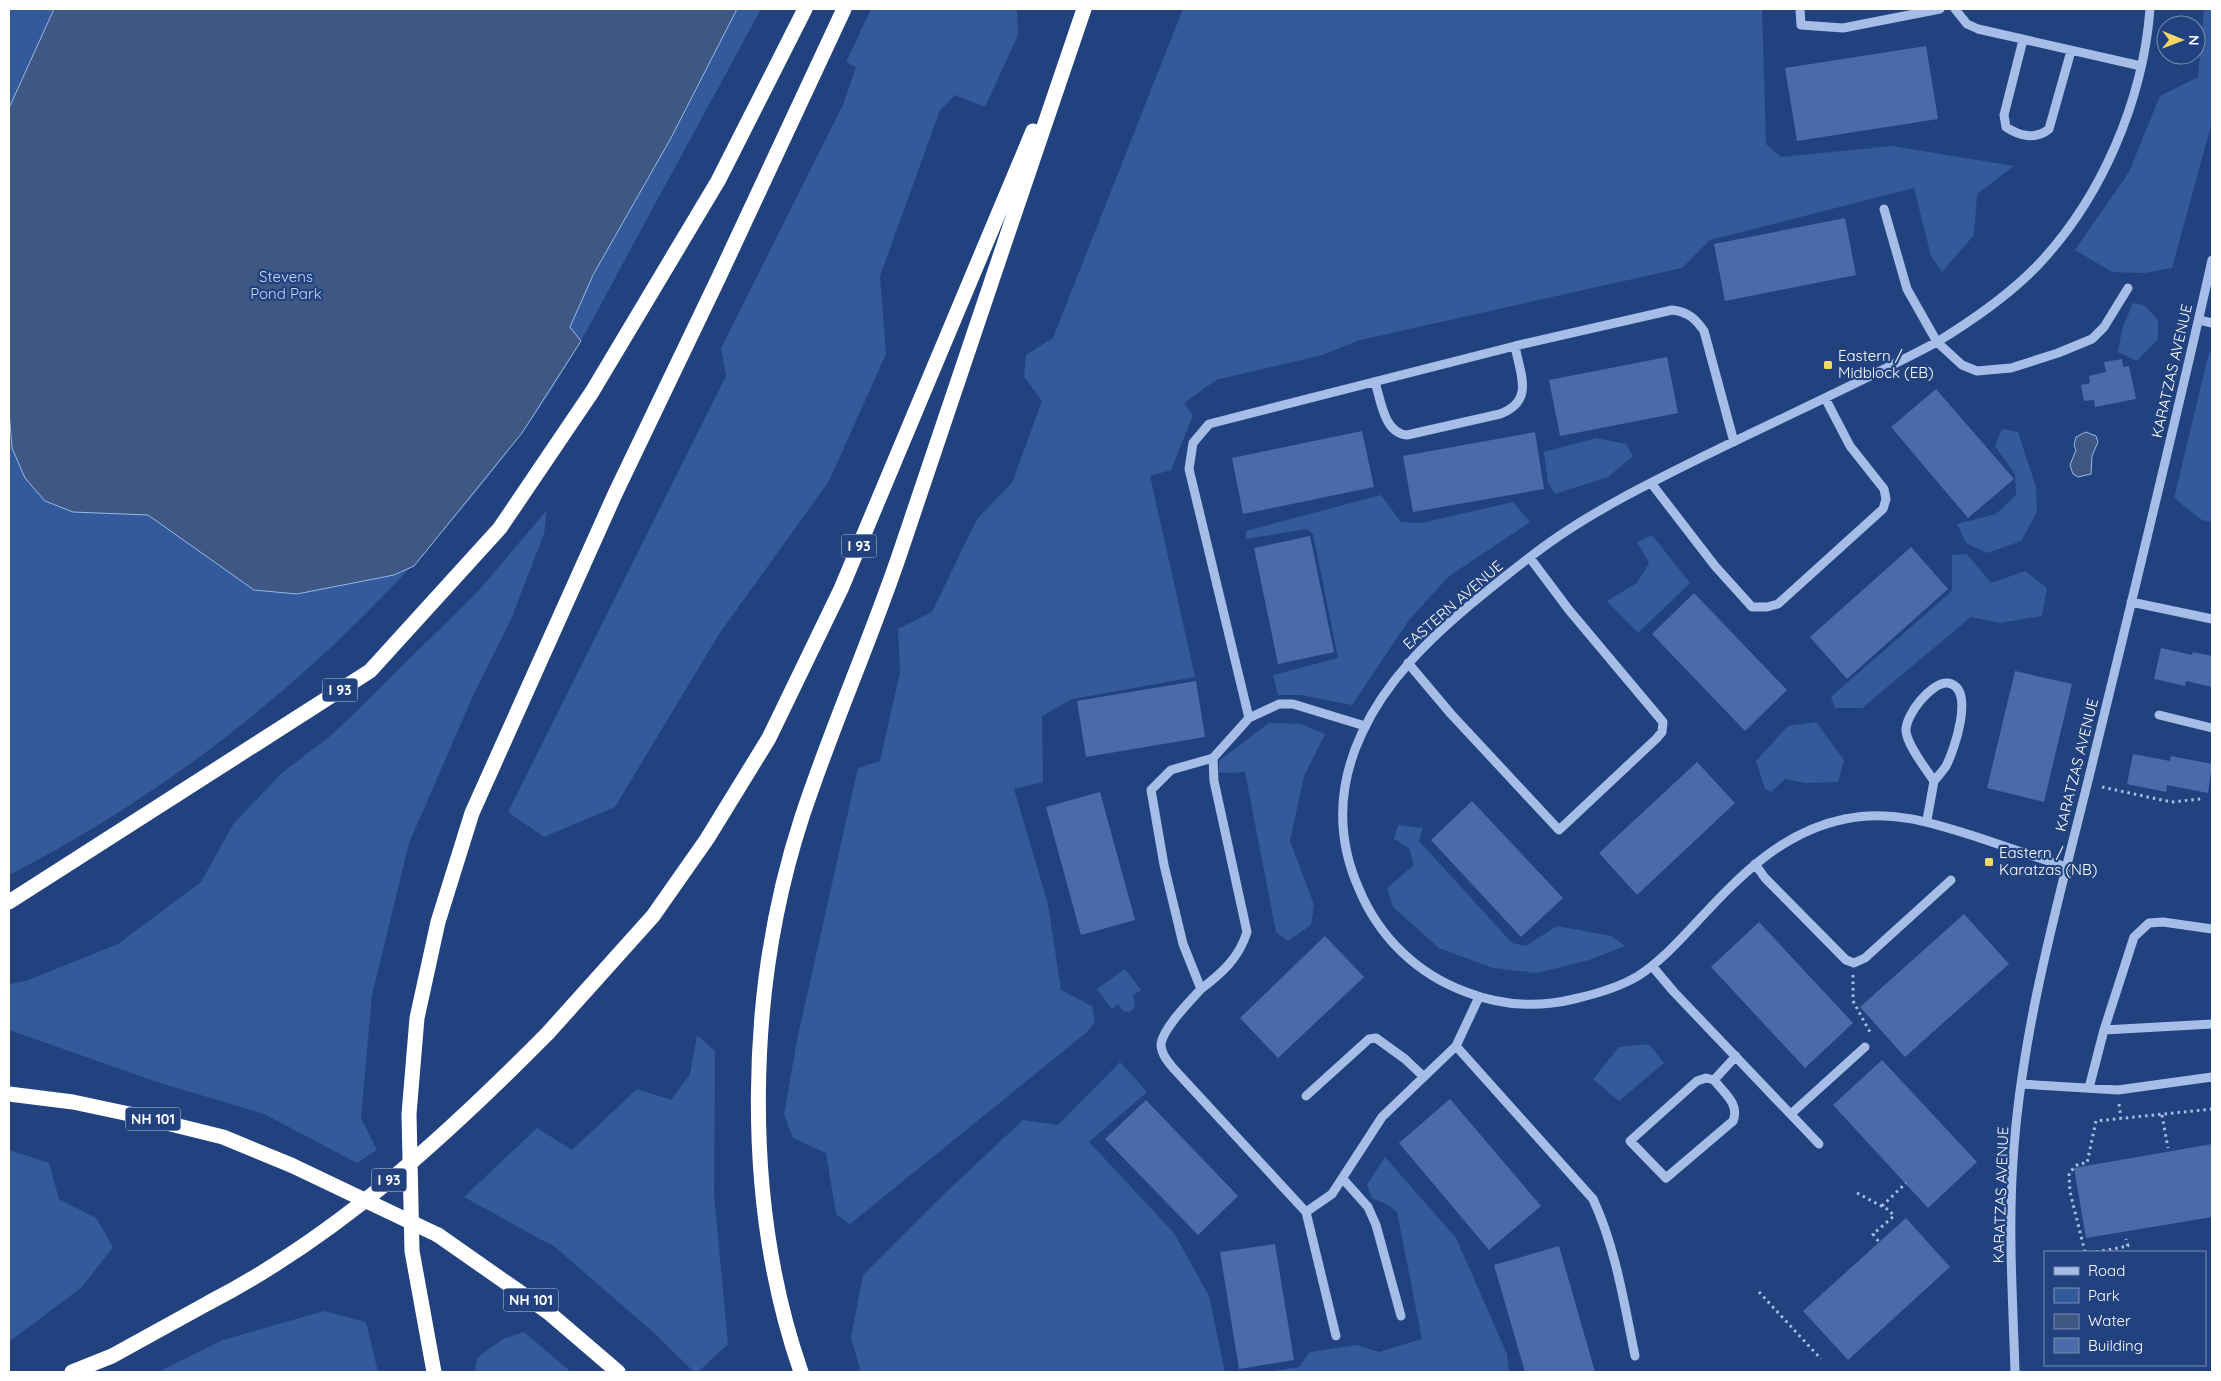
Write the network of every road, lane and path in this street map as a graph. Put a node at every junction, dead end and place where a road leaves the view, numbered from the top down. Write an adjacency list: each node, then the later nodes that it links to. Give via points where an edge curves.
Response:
1 (805, 9): 38 (highway, I 93, via 718,181 592,392 500,528 370,671)
2 (844, 9): 76 (highway, via 615,494 472,813 438,922 417,1018 409,1114 412,1251)
3 (1083, 9): 75 (highway, I 93, bridge, via 841,589 769,738 707,839 653,916 548,1032 416,1160 252,1281 112,1356); 78 (highway, via 880,612 833,729 788,866 763,1006 760,1149 770,1244 789,1337)
4 (1800, 9): 5 (street, via 1801,25 1843,28)
5 (1940, 9)
6 (1955, 9): 8 (street, via 1967,24)
7 (2150, 9): 10 (street, EASTERN AVENUE)
8 (2023, 40): 9 (street); 9 (street, via 2004,115 2006,127 2016,134 2042,135 2049,129)
9 (2071, 51): 10 (street)
10 (2141, 66): 16 (street, EASTERN AVENUE, via 2107,163 2091,193 2052,249 2001,298)
11 (1884, 209): 16 (street, via 1907,289)
12 (2212, 260): 14 (street, KARATZAS AVENUE)
13 (2128, 288): 16 (street, via 2104,327 2092,339 2012,368 1976,371 1962,365)
14 (2199, 320): 15 (street); 23 (street, KARATZAS AVENUE)
15 (2212, 323)
16 (1937, 342): 19 (street, EASTERN AVENUE)
17 (1515, 346): 18 (street); 18 (street, via 1523,387 1521,398 1514,409 1500,414 1407,435 1398,434 1388,422); 20 (street, via 1672,310 1685,312 1696,319 1704,331)
18 (1375, 382): 27 (street, via 1210,424 1193,443 1189,468)
19 (1825, 398): 20 (street, EASTERN AVENUE); 21 (street, via 1850,446 1884,489 1886,499 1883,509 1778,604 1752,606 1715,566)
20 (1734, 442): 21 (street, EASTERN AVENUE)
21 (1651, 482): 22 (street, EASTERN AVENUE, via 1585,520)
22 (1530, 558): 25 (street, EASTERN AVENUE, via 1461,612); 25 (street, via 1662,722 1662,732 1656,739 1559,830)
23 (2131, 602): 24 (street); 36 (street, KARATZAS AVENUE)
24 (2212, 619)
25 (1408, 663): 28 (street, EASTERN AVENUE)
26 (2159, 715): 29 (street)
27 (1249, 718): 28 (street, via 1279,704 1293,704); 30 (street)
28 (1365, 726): 43 (street, EASTERN AVENUE, via 1354,751 1342,801 1344,840 1353,875 1375,919 1399,950 1436,979)
29 (2212, 728)
30 (1213, 758): 42 (street, via 1214,781 1247,932 1242,949 1226,969); 42 (street, via 1170,770 1151,790 1164,865 1183,944)
31 (1934, 781): 31 (street, via 1910,743 1906,732 1908,716 1917,703 1942,684 1949,683 1962,696 1963,707 1952,753); 34 (street)
32 (2102, 787): 33 (path, via 2171,802)
33 (2201, 799)
34 (1927, 820): 35 (street, EASTERN AVENUE, via 1888,815 1842,820 1796,836); 36 (street, EASTERN AVENUE)
35 (1755, 864): 40 (street, via 1846,960); 41 (street, EASTERN AVENUE)
36 (2066, 867): 52 (street, KARATZAS AVENUE)
37 (1950, 880): 40 (street, via 1865,958)
38 (9, 902)
39 (2212, 929): 45 (street, via 2163,922 2149,923 2141,928 2134,937)
40 (1854, 963): 47 (path, via 1853,1001 1872,1038)
41 (1652, 966): 43 (street, EASTERN AVENUE, via 1615,987 1548,1005 1502,1003); 48 (street)
42 (1201, 990): 65 (street, via 1165,1033 1161,1045 1164,1056)
43 (1479, 997): 46 (street)
44 (2212, 1024): 45 (street)
45 (2104, 1030): 53 (street)
46 (1456, 1046): 49 (street); 73 (street, via 1593,1199 1615,1258)
47 (1865, 1047): 57 (street)
48 (1736, 1056): 51 (street); 57 (street)
49 (1424, 1077): 55 (street, via 1376,1038 1369,1039); 61 (street, via 1382,1117)
50 (2212, 1077): 53 (street, via 2118,1090)
51 (1714, 1080): 51 (street, via 1735,1106 1733,1121 1666,1178 1630,1141 1696,1081)
52 (2021, 1084): 53 (street); 79 (street, KARATZAS AVENUE, via 2011,1214)
53 (2089, 1088)
54 (9, 1094): 77 (highway, NH 101, bridge, via 73,1102 223,1137 292,1164 438,1235 548,1312)
55 (1306, 1096)
56 (2212, 1109): 58 (path)
57 (1792, 1113): 59 (street)
58 (2162, 1115): 60 (path); 68 (path, via 2096,1121 2086,1163 2078,1164 2069,1173 2070,1192)
59 (1819, 1144)
60 (2168, 1148)
61 (1343, 1179): 65 (street, via 1332,1194); 71 (street, via 1368,1207 1376,1225)
62 (1906, 1183): 64 (path)
63 (1857, 1193): 64 (path)
64 (1882, 1206): 67 (path, via 1894,1216 1873,1234)
65 (1306, 1212): 72 (street)
66 (2126, 1239): 69 (path, via 2128,1246)
67 (1879, 1242)
68 (2085, 1251)
69 (2101, 1251)
70 (1759, 1292): 74 (path)
71 (1401, 1316)
72 (1336, 1336)
73 (1635, 1356)
74 (1821, 1358)
75 (72, 1372)
76 (434, 1372)
77 (618, 1372)
78 (801, 1372)
79 (2015, 1372)

